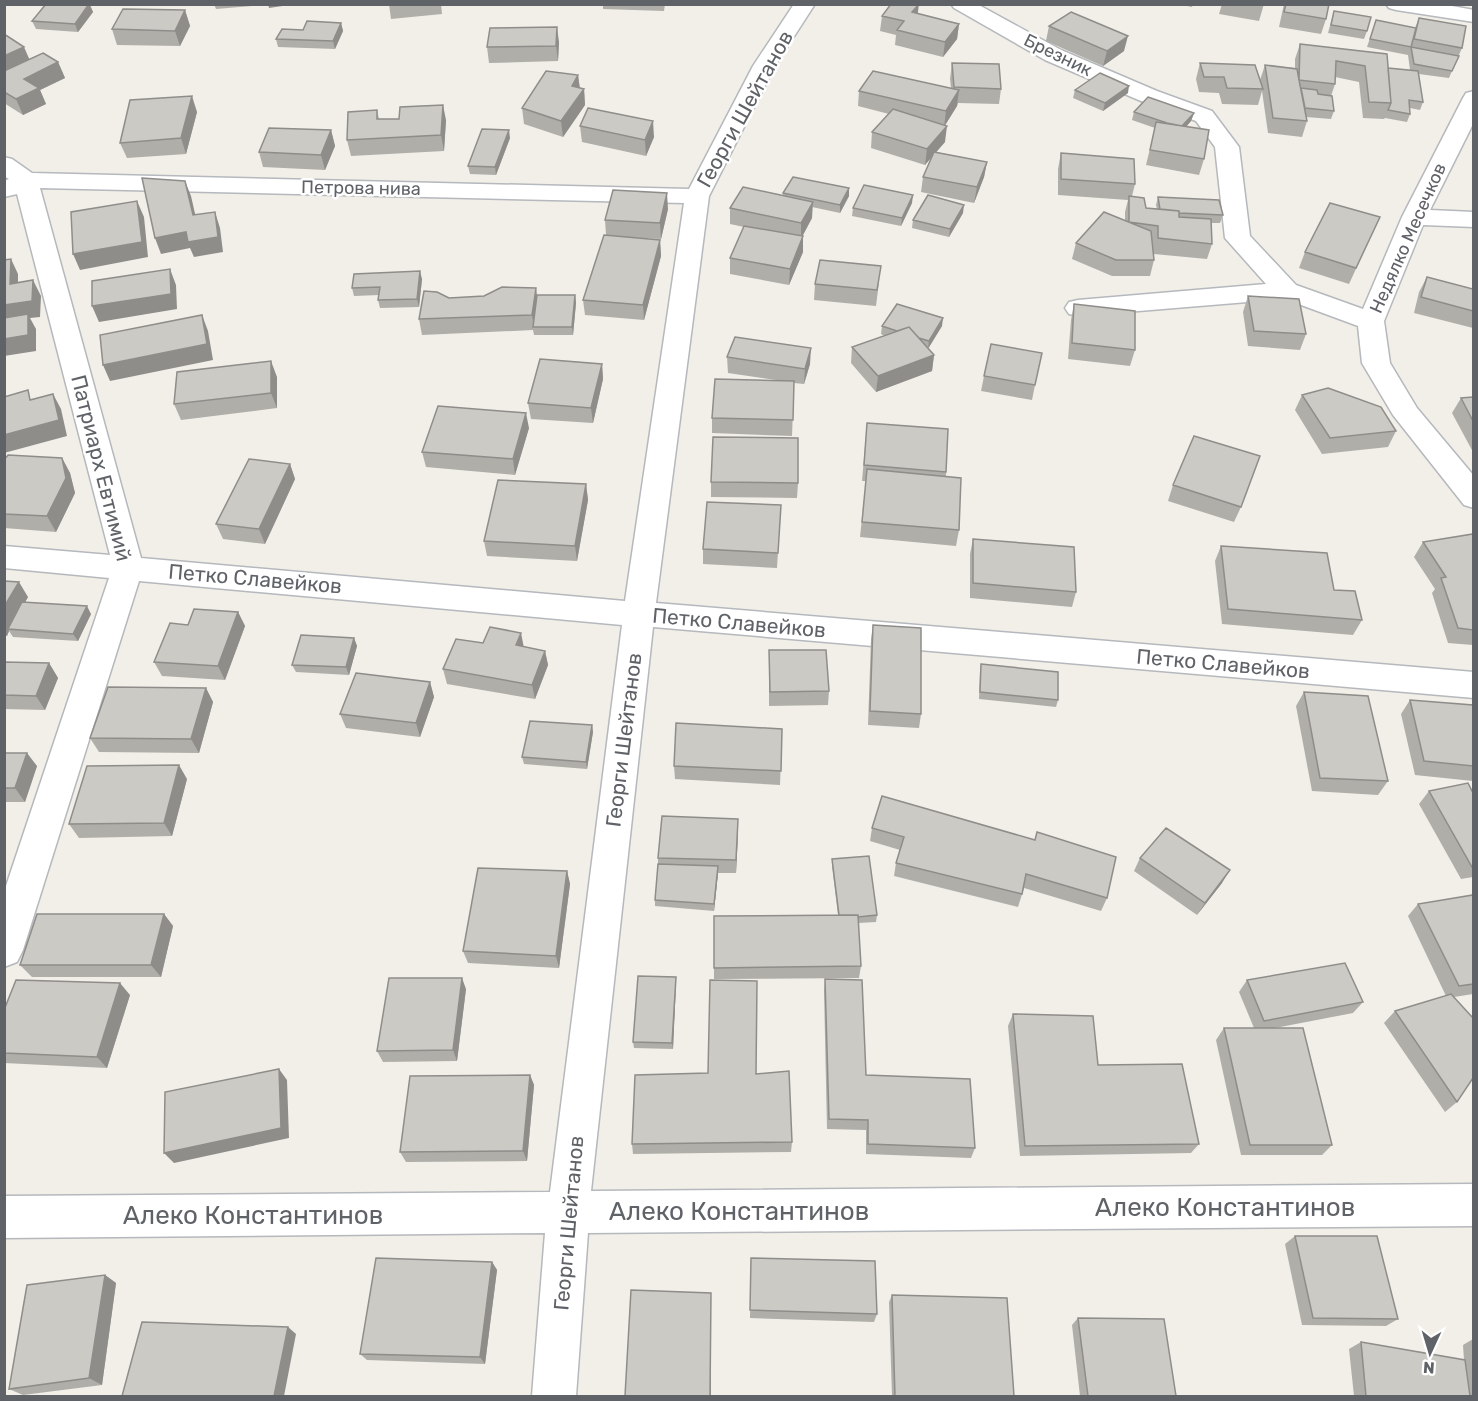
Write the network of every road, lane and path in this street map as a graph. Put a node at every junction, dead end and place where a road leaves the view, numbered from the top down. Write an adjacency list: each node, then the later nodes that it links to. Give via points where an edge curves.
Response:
1 (805, 4): 7 (street, Георги Шейтанов, via 764,66)
2 (961, 4): 10 (street, Брезник, via 1053,55 1204,116 1227,147 1238,238)
3 (1396, 4): 4 (street)
4 (1473, 16)
5 (1473, 98): 8 (street, Недялко Месечков)
6 (12, 178): 7 (street, Петрова нива); 15 (street, Патриарх Евтимий)
7 (697, 196): 16 (street, Георги Шейтанов)
8 (1414, 217): 9 (street); 12 (street, Недялко Месечков)
9 (1473, 220)
10 (1287, 291): 11 (street, Брезник); 12 (street, Брезник)
11 (1078, 308)
12 (1371, 321): 13 (street, Недялко Месечков, via 1376,363 1407,415)
13 (1473, 497)
14 (4, 557): 15 (street, Петко Славейков)
15 (128, 567): 16 (street, Петко Славейков); 18 (street, Патриарх Евтимий)
16 (639, 614): 17 (street, Петко Славейков); 20 (street, Георги Шейтанов)
17 (1473, 685)
18 (4, 950)
19 (1473, 1205): 20 (street, Алеко Константинов)
20 (568, 1213): 21 (street, Алеко Константинов); 22 (street, Георги Шейтанов)
21 (4, 1217)
22 (554, 1396)

